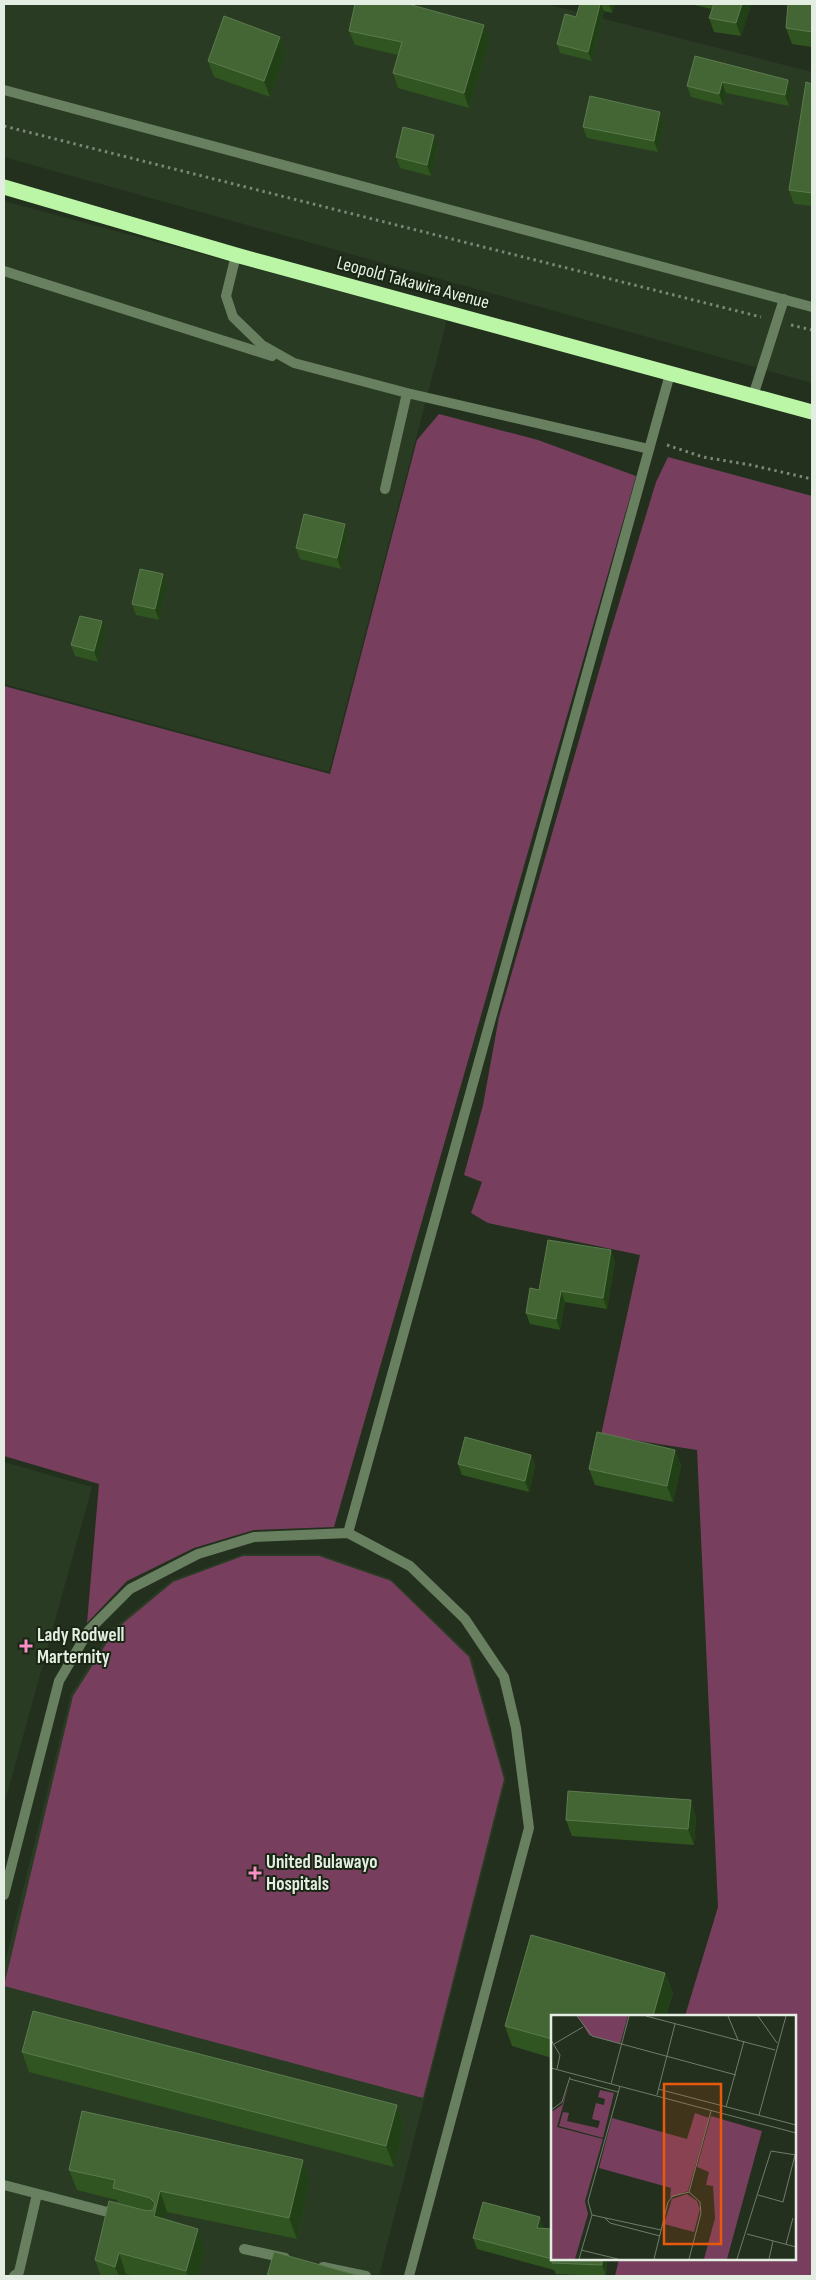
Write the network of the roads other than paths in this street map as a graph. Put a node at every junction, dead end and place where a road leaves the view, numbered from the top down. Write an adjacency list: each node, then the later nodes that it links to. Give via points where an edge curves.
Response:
1 (4, 90): 5 (street)
2 (4, 187): 3 (highway, Leopold Takawira Avenue)
3 (236, 255): 7 (street, via 226,296 233,317 262,345); 8 (highway, Leopold Takawira Avenue)
4 (4, 271): 7 (street)
5 (784, 299): 6 (street); 10 (street)
6 (812, 307)
7 (294, 363): 9 (street)
8 (670, 374): 10 (highway, Leopold Takawira Avenue); 12 (street)
9 (407, 393): 12 (street); 13 (street)
10 (753, 396): 11 (highway, Leopold Takawira Avenue)
11 (812, 412)
12 (650, 446): 14 (street)
13 (385, 489)
14 (348, 1533): 15 (street, via 254,1537 198,1554 130,1589 89,1630 59,1681); 24 (street, via 410,1566 465,1619 504,1677 516,1728 528,1828)
15 (4, 1896)
16 (4, 2185): 17 (street)
17 (37, 2194): 18 (street); 22 (street, via 19,2272)
18 (128, 2218)
19 (244, 2249): 20 (street)
20 (291, 2259)
21 (310, 2264): 23 (street)
22 (14, 2276)
23 (366, 2276)
24 (409, 2276)

